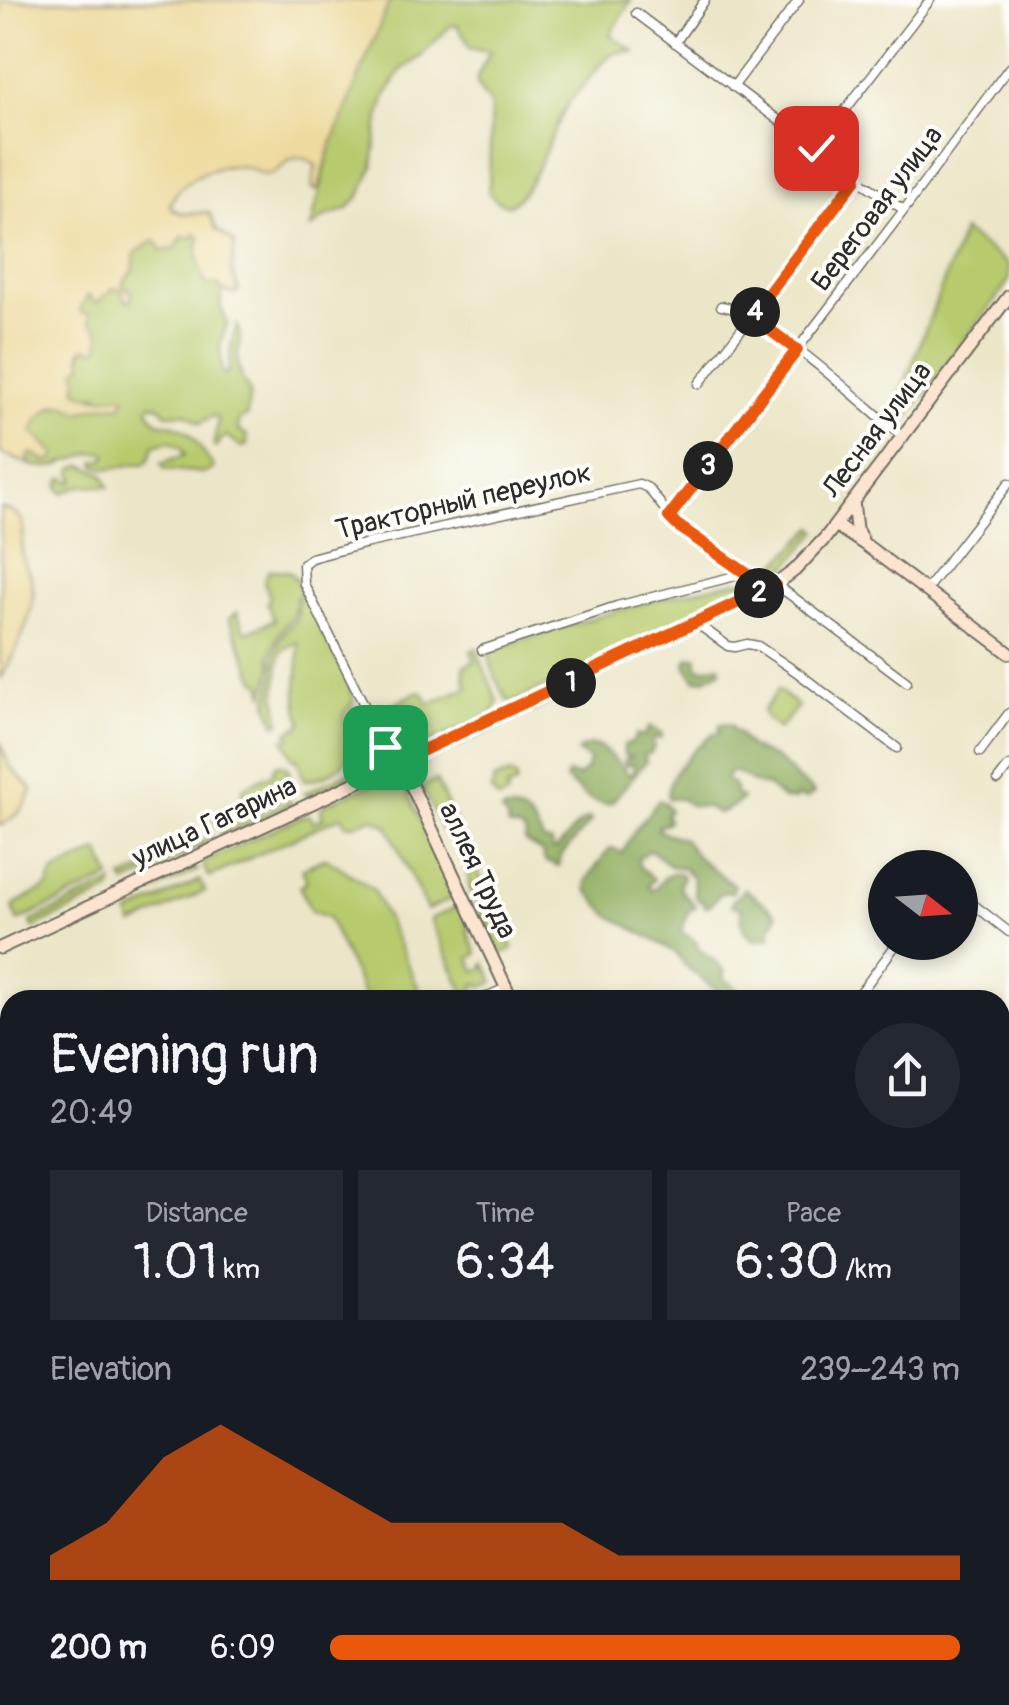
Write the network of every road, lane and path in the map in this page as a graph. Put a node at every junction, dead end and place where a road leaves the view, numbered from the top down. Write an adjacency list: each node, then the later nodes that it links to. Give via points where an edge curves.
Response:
1 (705, 0): 5 (street)
2 (799, 0): 7 (street)
3 (930, 0): 8 (street)
4 (636, 13): 5 (street)
5 (675, 43): 7 (street)
6 (1009, 68): 10 (street, Береговая улица)
7 (733, 87): 8 (street)
8 (816, 148): 9 (street)
9 (856, 179): 10 (street); 13 (street)
10 (904, 210): 14 (street, Береговая улица)
11 (1009, 296): 16 (street, Лесная улица)
12 (721, 306): 13 (street)
13 (751, 316): 14 (street); 15 (street)
14 (797, 350): 16 (street); 19 (street, Береговая улица)
15 (699, 384)
16 (902, 436): 18 (street, Лесная улица)
17 (1009, 483): 24 (street)
18 (853, 501): 20 (street, Лесная улица); 21 (street, via 856,529)
19 (669, 517): 22 (street); 32 (street, Тракторный переулок, via 639,484 386,539 303,564 306,589 385,747)
20 (835, 526): 21 (street); 23 (street, Лесная улица)
21 (867, 546): 24 (street)
22 (747, 574): 23 (street); 27 (street, via 616,606)
23 (775, 585): 25 (street, улица Гагарина); 28 (street)
24 (926, 590): 26 (street)
25 (696, 623): 30 (street, via 728,646 758,646); 32 (street, улица Гагарина)
26 (1006, 645)
27 (482, 650)
28 (908, 682)
29 (1009, 713): 31 (street)
30 (897, 748)
31 (980, 752)
32 (400, 761): 37 (street, улица Гагарина); 39 (street, аллея Труда)
33 (1009, 766): 34 (street)
34 (998, 780)
35 (978, 908): 36 (street)
36 (1009, 932)
37 (0, 948)
38 (884, 960): 40 (street)
39 (507, 990)
40 (862, 990)

